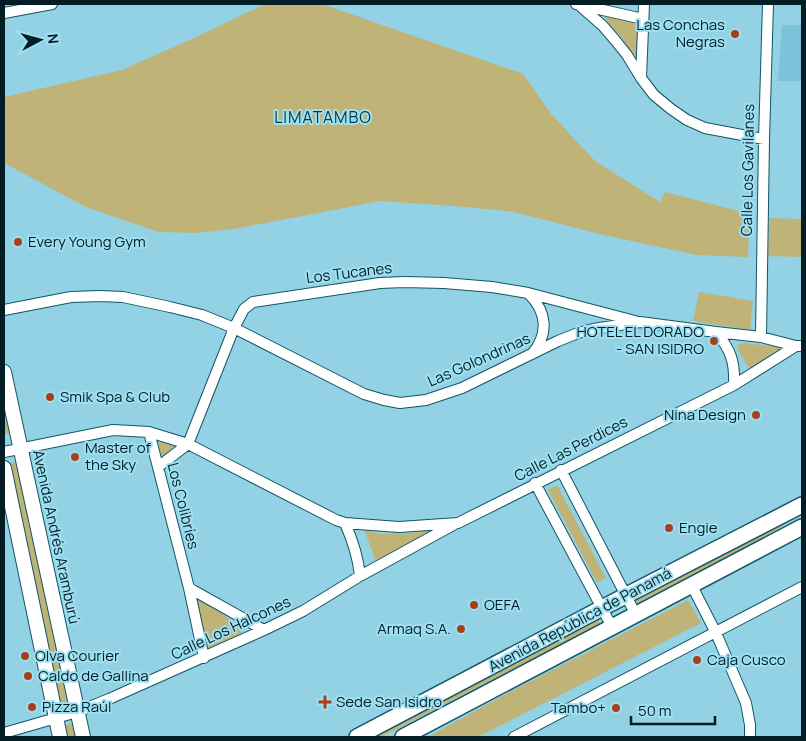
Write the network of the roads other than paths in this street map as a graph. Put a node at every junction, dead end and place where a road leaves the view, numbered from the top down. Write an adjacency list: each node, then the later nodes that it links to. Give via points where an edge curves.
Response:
1 (52, 4): 5 (street)
2 (578, 4): 6 (street); 7 (street, via 615,40)
3 (644, 4): 6 (street)
4 (768, 4): 8 (street, Calle Los Gavilanes)
5 (4, 13)
6 (643, 19): 7 (street)
7 (640, 78): 8 (street, via 654,95 687,120 705,128)
8 (764, 139): 14 (street, Calle Los Gavilanes)
9 (528, 293): 11 (street, Los Tucanes); 12 (street, Los Tucanes, via 444,283 380,283 252,302 244,309); 16 (street, via 536,300 544,328)
10 (4, 310): 12 (street, Las Golondrinas, via 71,298 112,296 202,315)
11 (640, 322): 13 (street, Las Golondrinas); 16 (street, Las Golondrinas, via 585,331)
12 (234, 328): 16 (street, Las Golondrinas, via 364,394 400,403 426,400 462,388); 20 (street, Los Tucanes)
13 (716, 332): 14 (street, Las Golondrinas); 18 (street, via 731,356)
14 (761, 337): 15 (street, Las Golondrinas)
15 (799, 346): 18 (street, Calle Las Perdices)
16 (532, 355)
17 (4, 372): 21 (main road, Avenida Andrés Aramburú)
18 (734, 385): 25 (street, Calle Las Perdices)
19 (149, 432): 20 (street, Calle Las Perdices); 21 (street, Calle Las Perdices, via 114,430); 23 (street, Los Colibríes)
20 (188, 444): 23 (street); 29 (street, Calle Las Perdices)
21 (20, 448): 22 (street, Calle Las Perdices); 42 (main road, Avenida Andrés Aramburú)
22 (4, 452)
23 (158, 467): 33 (street, Los Colibríes)
24 (4, 468): 43 (main road)
25 (561, 470): 26 (street, Calle Las Perdices); 35 (street)
26 (536, 483): 28 (street, Calle Las Perdices); 36 (street)
27 (802, 505): 35 (main road, Avenida República de Panamá)
28 (458, 522): 29 (street, Calle Las Perdices, via 399,527); 31 (street, Calle Los Halcones)
29 (345, 523): 31 (street, via 354,543)
30 (802, 527): 32 (main road, Avenida República de Panamá)
31 (360, 576): 39 (street, Calle Los Halcones, via 303,611)
32 (692, 586): 37 (main road, Avenida República de Panamá); 40 (street)
33 (189, 588): 39 (street); 41 (street, Los Colibríes)
34 (802, 588): 40 (street)
35 (625, 596): 36 (main road, Avenida República de Panamá); 37 (street)
36 (602, 608): 38 (street); 47 (main road, Avenida República de Panamá)
37 (636, 615): 38 (main road, Avenida República de Panamá)
38 (612, 627): 48 (main road, Avenida República de Panamá)
39 (264, 630): 41 (street, Calle Los Halcones)
40 (716, 633): 49 (street); 50 (street, via 746,703)
41 (204, 658): 42 (street, Calle Los Halcones)
42 (77, 712): 43 (street, Calle Los Halcones); 46 (main road, Avenida Andrés Aramburú)
43 (56, 719): 44 (street, Calle Los Halcones); 45 (main road)
44 (4, 733)
45 (60, 737)
46 (83, 737)
47 (358, 737)
48 (403, 737)
49 (514, 737)
50 (750, 737)

